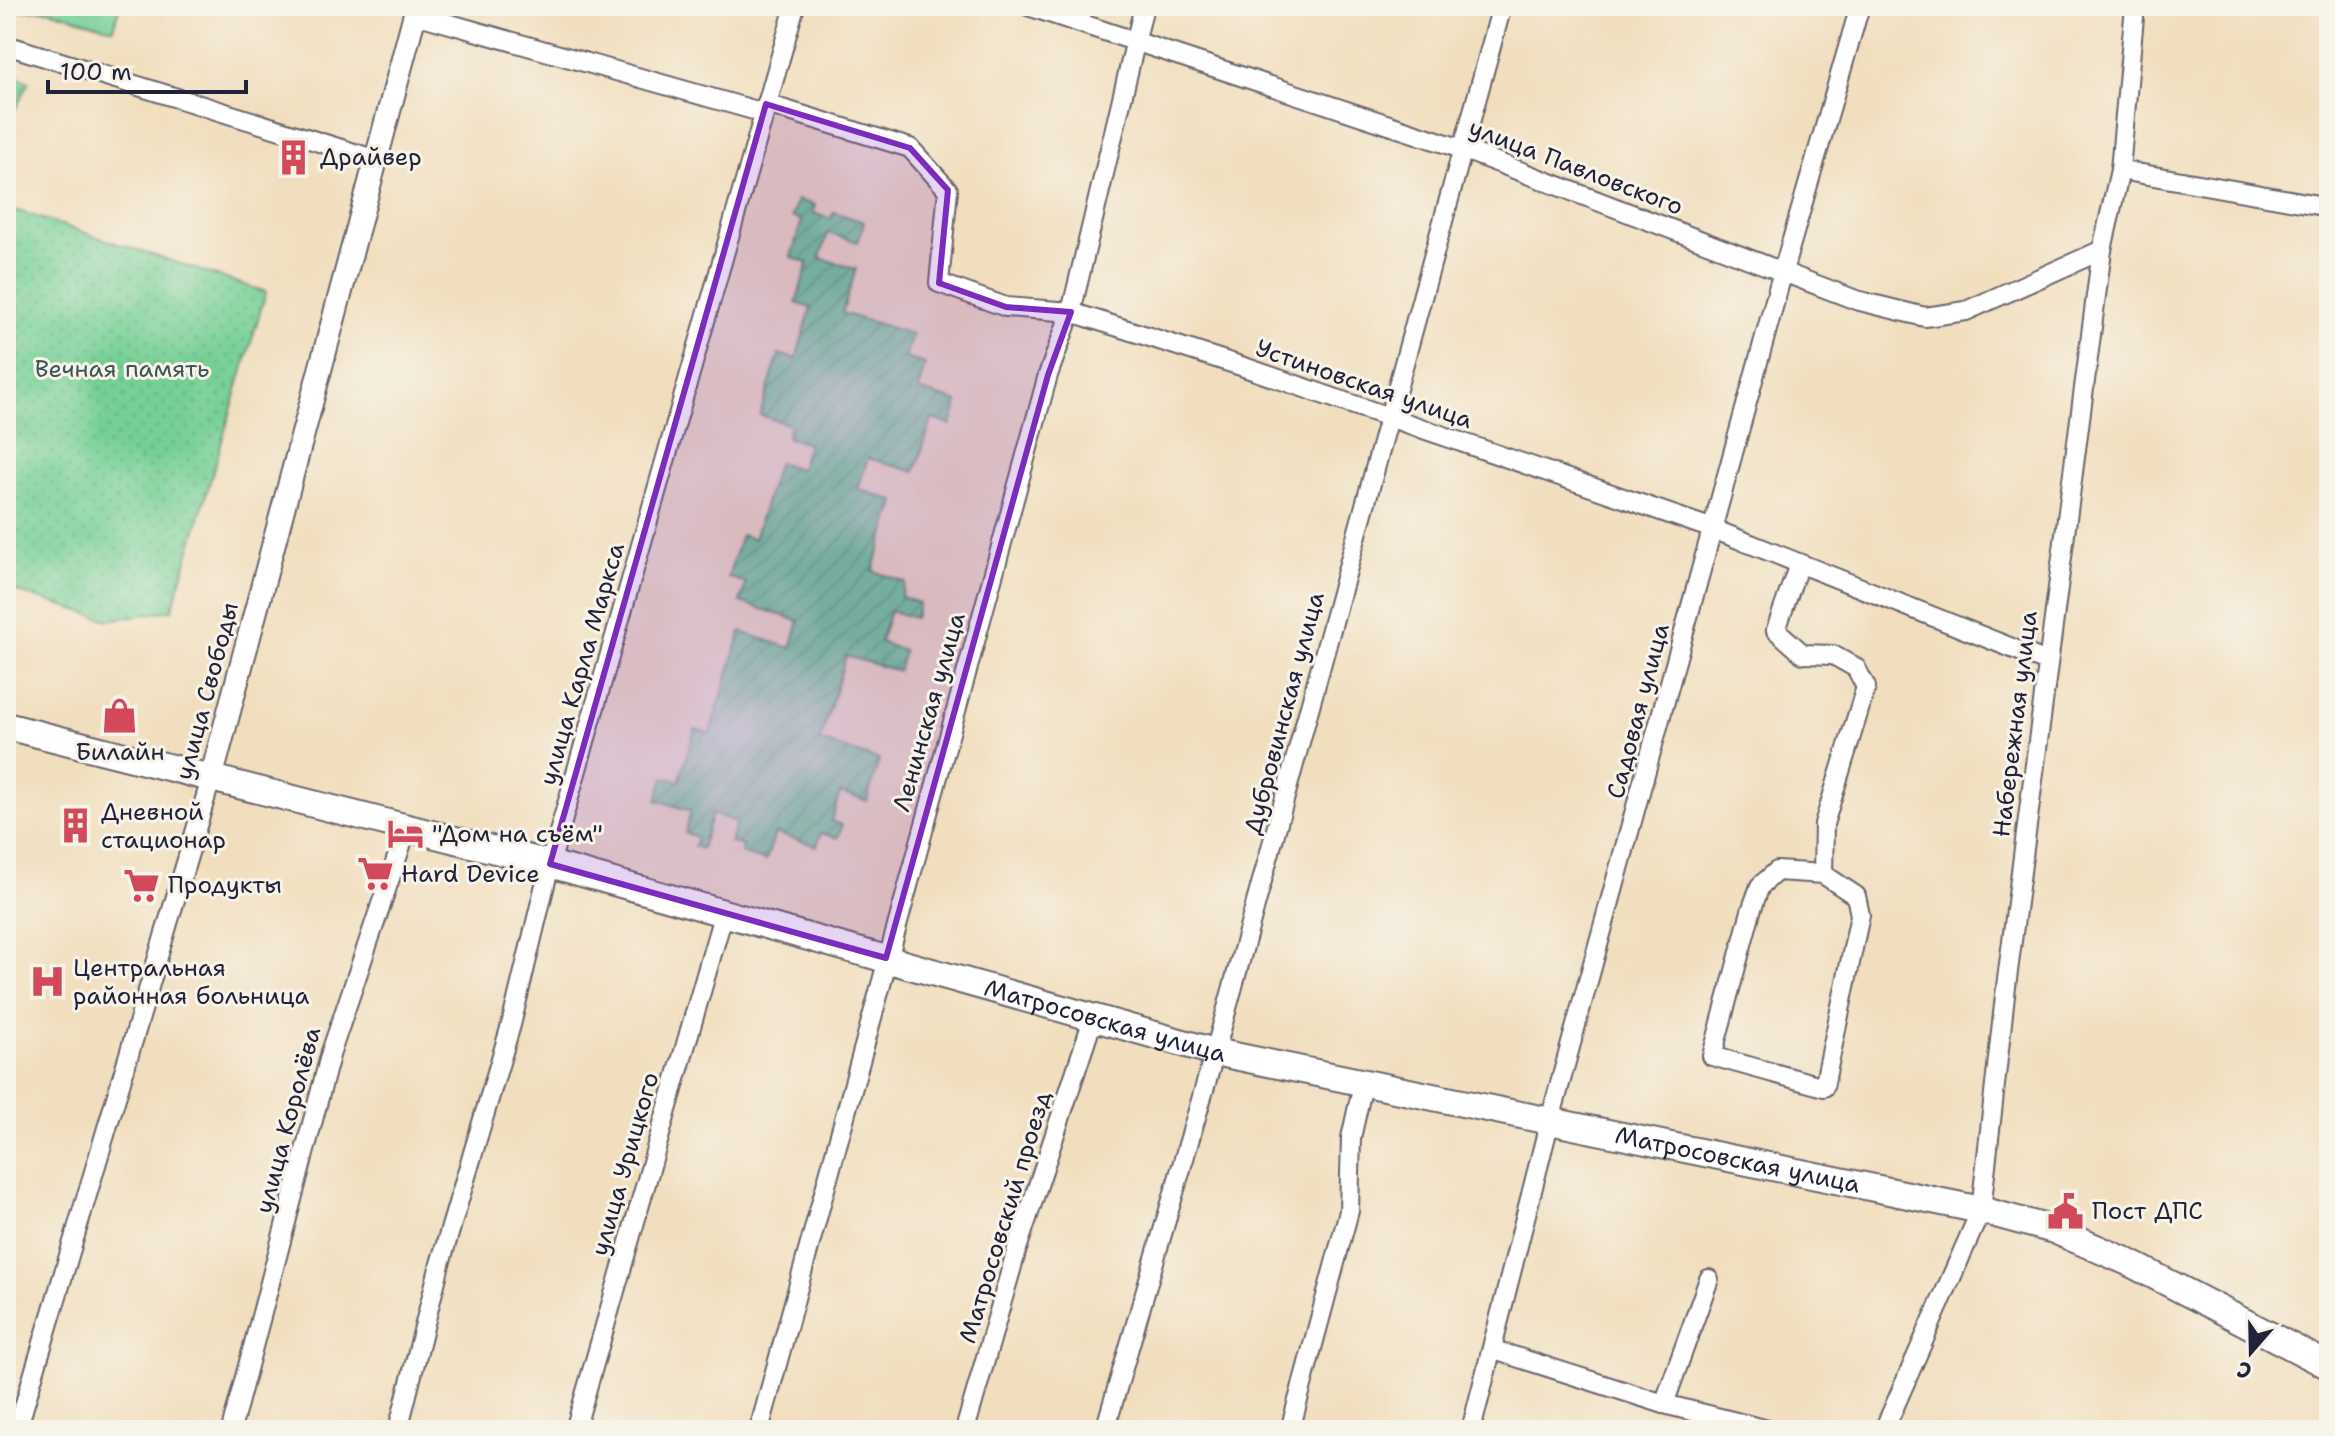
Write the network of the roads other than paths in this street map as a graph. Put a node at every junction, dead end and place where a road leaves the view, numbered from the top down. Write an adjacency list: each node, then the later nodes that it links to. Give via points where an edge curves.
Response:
1 (795, 6): 10 (street, улица Карла Маркса)
2 (1028, 6): 8 (street, улица Павловского)
3 (1144, 6): 8 (street, Ленинская улица)
4 (1502, 6): 11 (street, Дубровинская улица)
5 (1860, 6): 16 (street, Садовая улица)
6 (2135, 6): 13 (street, Набережная улица)
7 (416, 10): 10 (street, Устиновская улица); 12 (main road, улица Свободы)
8 (1134, 43): 11 (street, улица Павловского); 17 (street, Ленинская улица)
9 (6, 45): 12 (street)
10 (765, 109): 17 (street, Устиновская улица, via 910,148 948,190 939,283 1006,307); 25 (street, улица Карла Маркса)
11 (1462, 149): 16 (street, улица Павловского); 18 (street, Дубровинская улица)
12 (377, 160): 23 (main road, улица Свободы)
13 (2120, 170): 14 (street); 15 (street, Набережная улица)
14 (2329, 207)
15 (2102, 250): 16 (street, улица Павловского, via 1948,316 1925,317 1856,300); 21 (street, Набережная улица)
16 (1783, 271): 19 (street, Садовая улица)
17 (1071, 312): 18 (street, Устиновская улица); 28 (street, Ленинская улица, via 1048,375)
18 (1391, 418): 19 (street, Устиновская улица); 30 (street, Дубровинская улица)
19 (1713, 529): 20 (street, Устиновская улица); 32 (street, Садовая улица)
20 (1799, 564): 21 (street, Устиновская улица); 26 (street, via 1776,630 1803,654 1833,655 1856,668 1866,687 1824,824)
21 (2047, 662): 33 (street, Набережная улица)
22 (6, 726): 23 (highway, Матросовская улица)
23 (211, 779): 24 (highway, Матросовская улица); 38 (street, улица Свободы)
24 (407, 828): 25 (highway, Матросовская улица); 39 (street, улица Королёва, via 331,1052)
25 (550, 864): 27 (highway, Матросовская улица); 40 (street, улица Карла Маркса, via 511,1025 440,1264)
26 (1823, 874): 26 (street, via 1856,896 1860,915 1824,1087 1712,1056 1760,886 1777,871)
27 (724, 912): 28 (highway, Матросовская улица); 41 (street, улица Урицкого)
28 (886, 958): 29 (highway, Матросовская улица); 42 (street, Ленинская улица)
29 (1093, 1019): 30 (highway, Матросовская улица); 43 (street, Матросовский проезд, via 1017,1249)
30 (1215, 1052): 31 (highway, Матросовская улица); 44 (street, Дубровинская улица)
31 (1363, 1084): 32 (highway, Матросовская улица); 45 (street, via 1351,1138 1349,1211)
32 (1550, 1120): 33 (highway, Матросовская улица); 35 (street, Садовая улица)
33 (1981, 1210): 36 (highway, Матросовская улица, via 2054,1230); 48 (street, Набережная улица)
34 (1709, 1279): 37 (street)
35 (1494, 1350): 37 (street); 46 (street, Садовая улица)
36 (2329, 1366)
37 (1664, 1404): 47 (street)
38 (17, 1430)
39 (231, 1430)
40 (398, 1430)
41 (575, 1430)
42 (759, 1430)
43 (965, 1430)
44 (1105, 1430)
45 (1290, 1430)
46 (1471, 1430)
47 (1768, 1430)
48 (1884, 1430)

